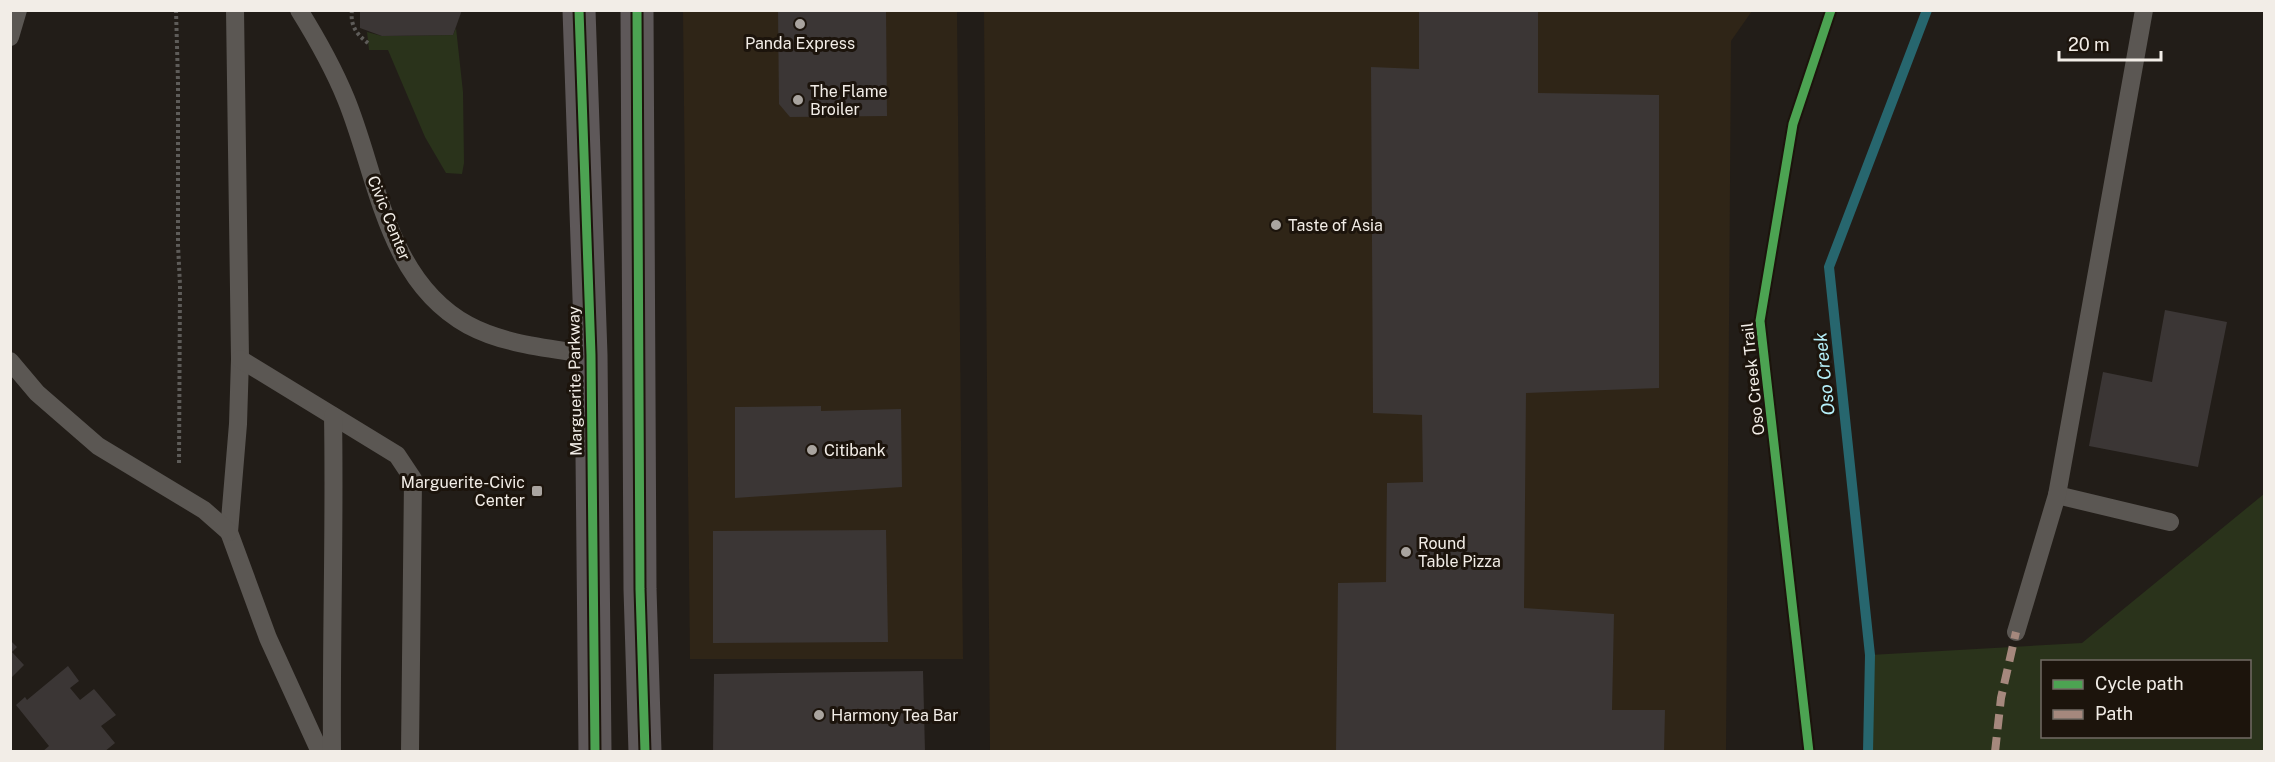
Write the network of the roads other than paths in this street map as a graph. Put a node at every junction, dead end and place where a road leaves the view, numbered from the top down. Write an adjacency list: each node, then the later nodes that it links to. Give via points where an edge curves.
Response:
1 (18, 10): 7 (lane)
2 (235, 10): 9 (lane)
3 (299, 10): 8 (lane, Civic Center, via 324,49 346,100 401,255 429,296 467,325 508,341)
4 (579, 10): 8 (main road, Marguerite Parkway)
5 (637, 10): 20 (main road, via 640,578)
6 (2144, 10): 12 (lane)
7 (10, 37)
8 (591, 355): 19 (main road, Marguerite Parkway)
9 (240, 359): 11 (lane); 14 (lane)
10 (10, 361): 14 (lane, via 37,393 98,446 204,510)
11 (333, 416): 17 (lane); 18 (lane, via 397,455 413,479)
12 (2057, 495): 13 (lane); 15 (lane)
13 (2170, 522)
14 (229, 532): 16 (lane, via 268,638)
15 (2016, 632)
16 (320, 752)
17 (332, 752)
18 (410, 752)
19 (595, 752)
20 (645, 752)

